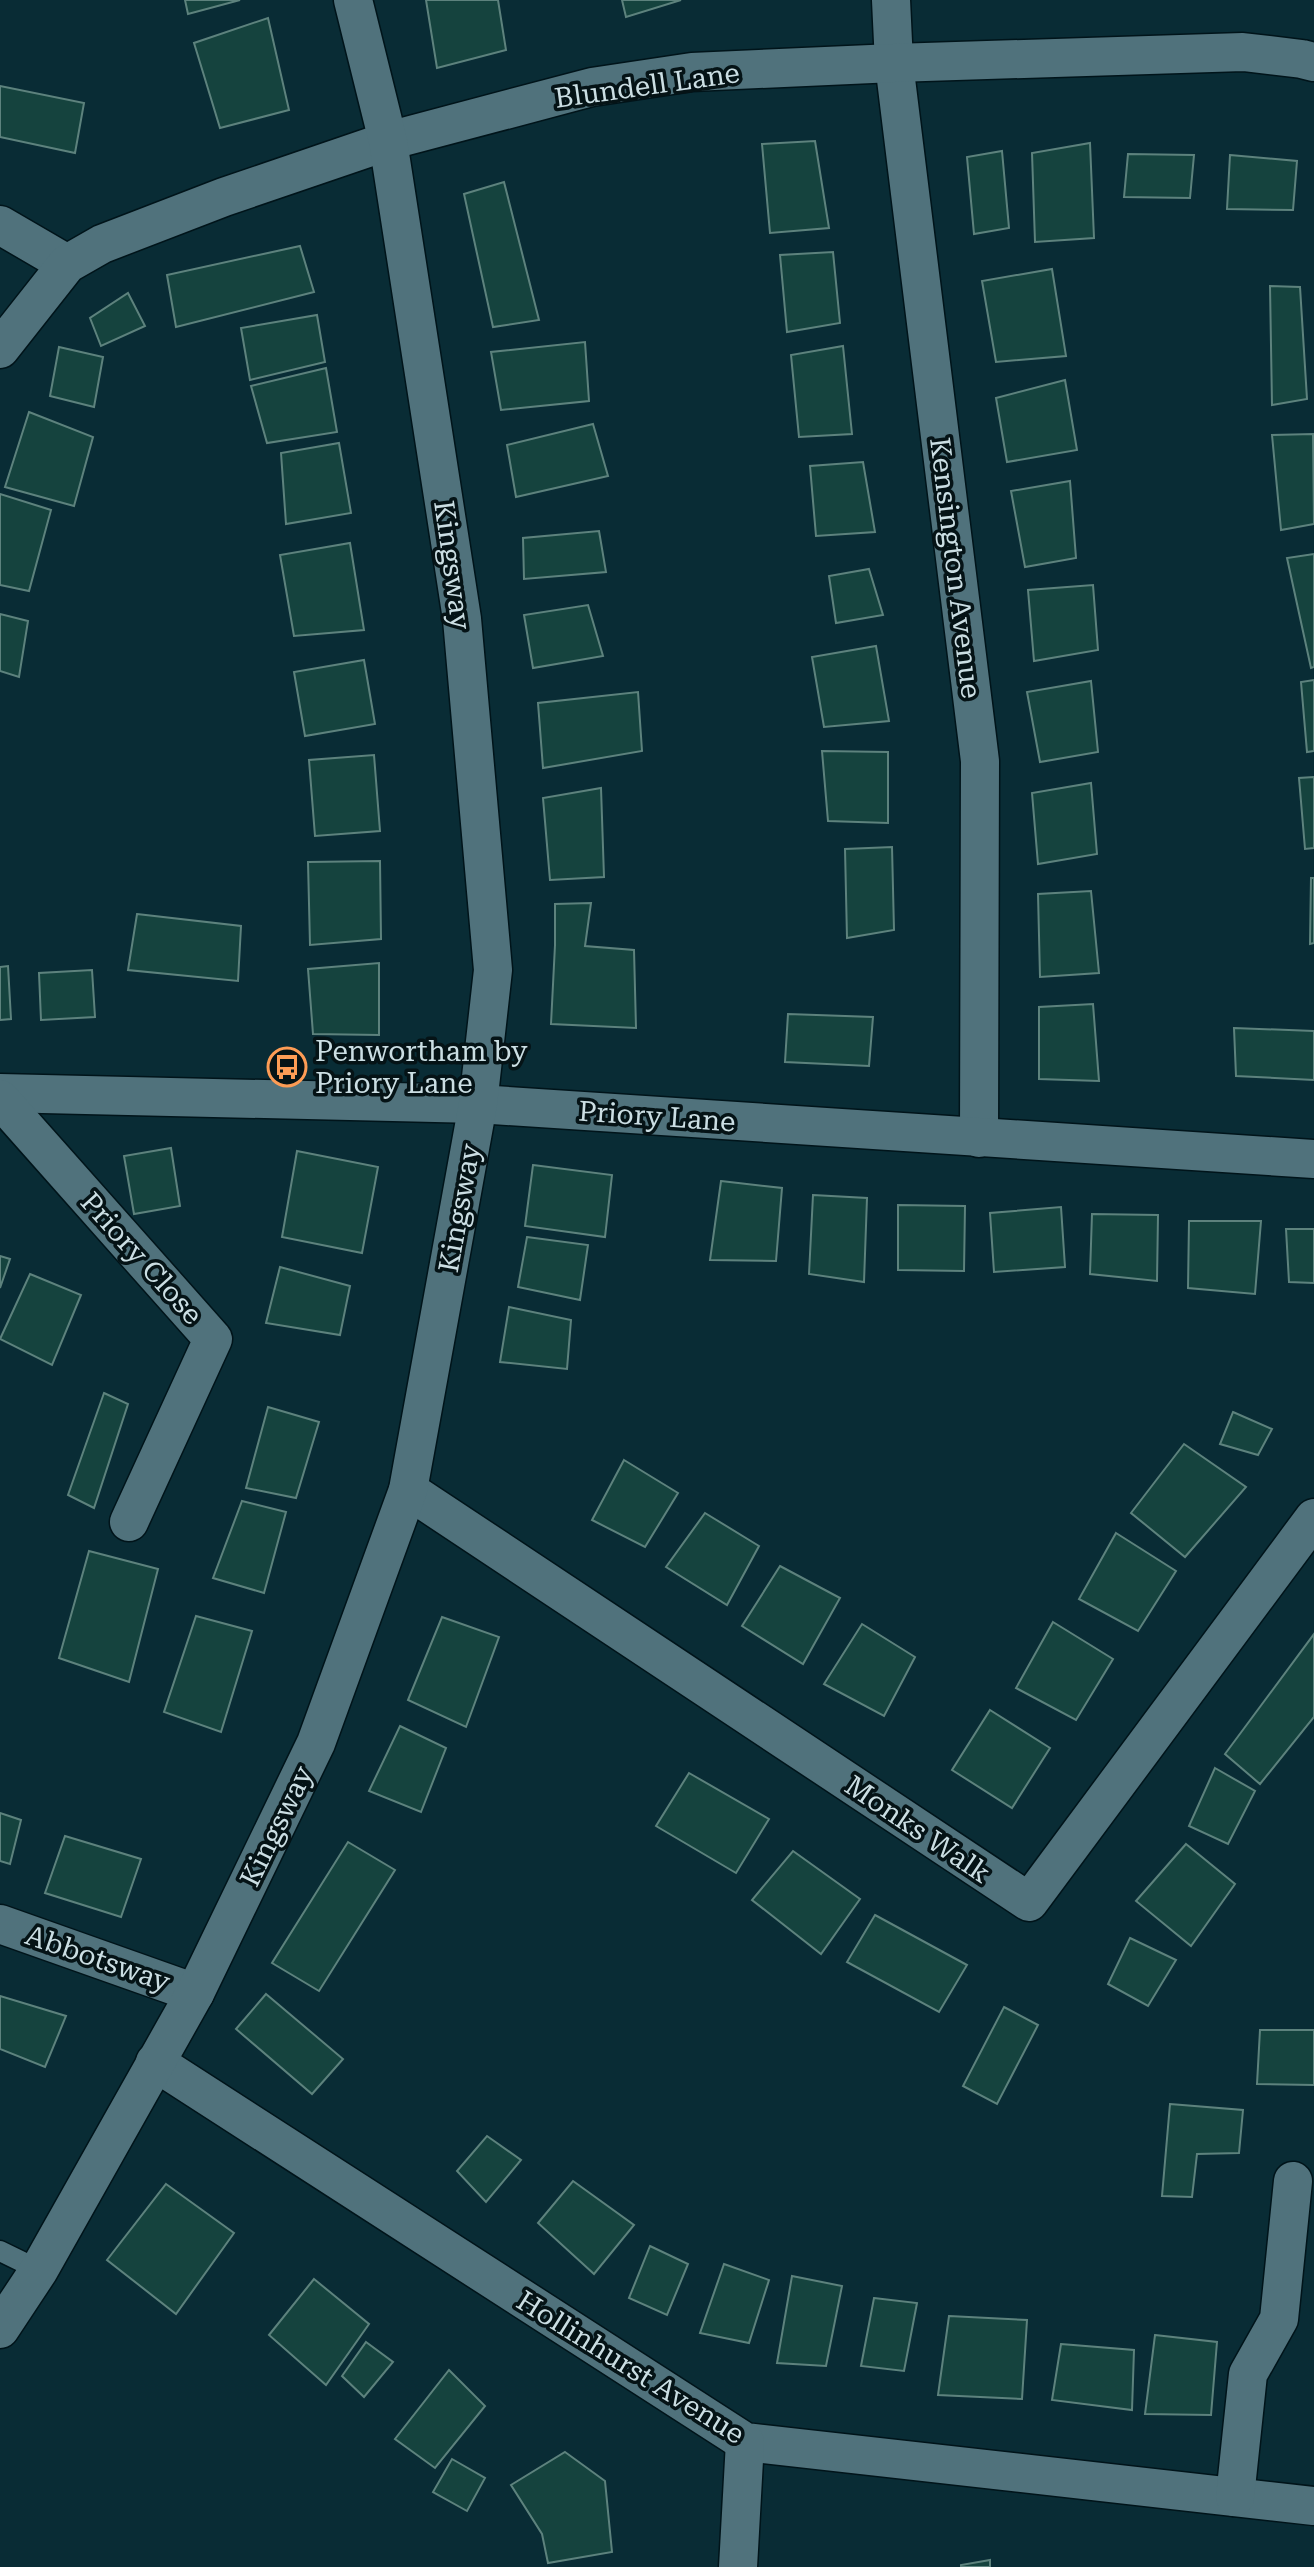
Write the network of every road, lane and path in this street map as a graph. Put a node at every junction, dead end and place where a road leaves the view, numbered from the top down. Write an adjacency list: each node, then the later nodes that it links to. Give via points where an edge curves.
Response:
1 (353, 0): 5 (street, Kingsway)
2 (891, 0): 4 (street, Kensington Avenue)
3 (1314, 62): 4 (street, Blundell Lane, via 1243,52)
4 (894, 63): 5 (street, Blundell Lane, via 692,72 592,87); 12 (street, Kensington Avenue, via 980,761)
5 (388, 141): 7 (street, Blundell Lane, via 143,228); 11 (street, Kingsway, via 462,619 493,970)
6 (0, 225): 7 (street)
7 (67, 264): 8 (street, Blundell Lane)
8 (0, 349)
9 (0, 1093): 11 (street, Priory Lane)
10 (0, 1099): 16 (street, Priory Close, via 213,1339)
11 (478, 1104): 12 (street, Priory Lane); 14 (street, Kingsway)
12 (979, 1138): 13 (street, Priory Lane)
13 (1314, 1159)
14 (408, 1490): 15 (street, Monks Walk, via 1029,1902); 18 (street, Kingsway, via 316,1743)
15 (1314, 1518)
16 (129, 1522)
17 (0, 1924): 18 (street, Abbotsway)
18 (195, 1993): 19 (street, Kingsway)
19 (155, 2062): 22 (street, Kingsway); 24 (street, Hollinhurst Avenue)
20 (1293, 2181): 25 (street, via 1279,2319 1248,2374)
21 (0, 2251): 22 (lane)
22 (39, 2270): 23 (street, Kingsway)
23 (0, 2329)
24 (745, 2442): 25 (street, Hollinhurst Avenue); 27 (street)
25 (1235, 2497): 26 (street, Hollinhurst Avenue)
26 (1314, 2506)
27 (738, 2567)

